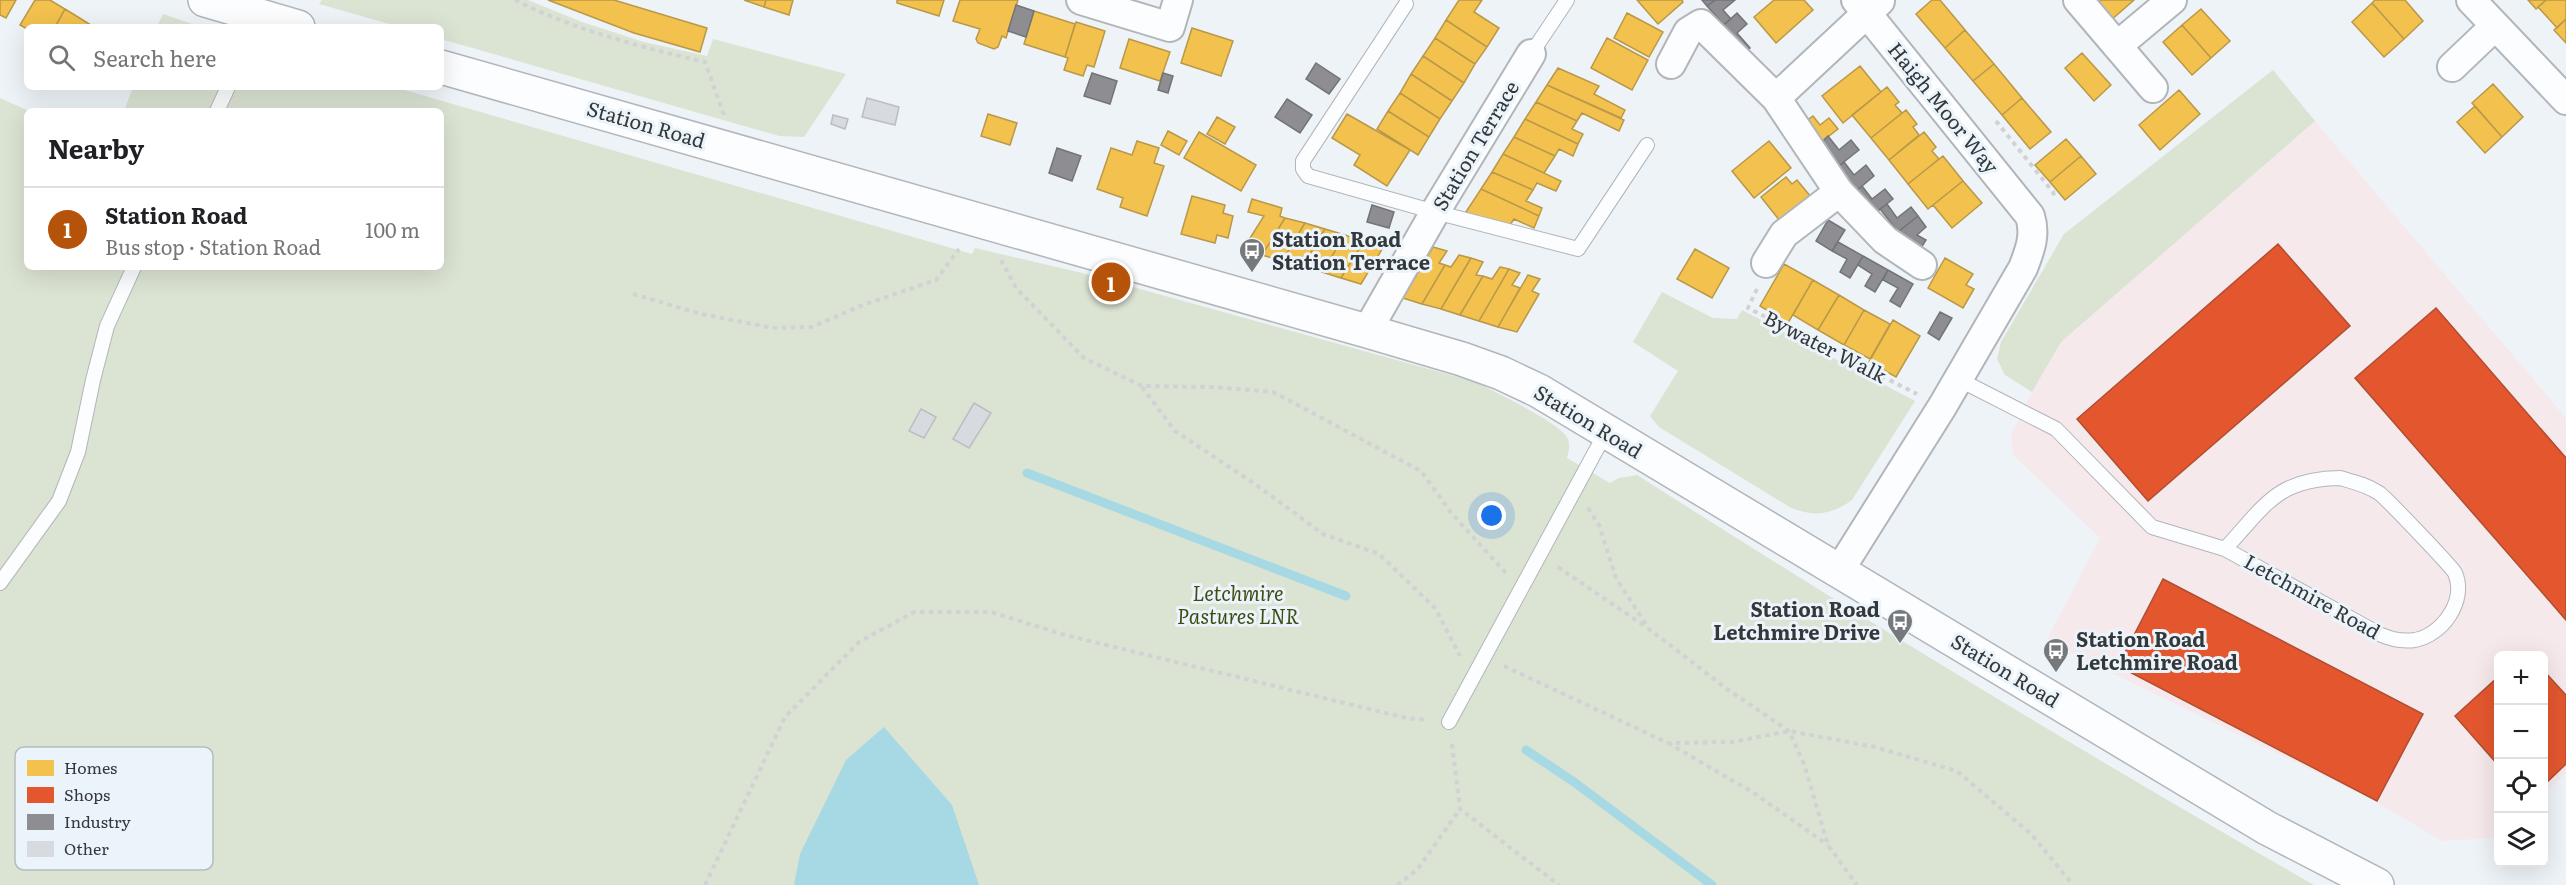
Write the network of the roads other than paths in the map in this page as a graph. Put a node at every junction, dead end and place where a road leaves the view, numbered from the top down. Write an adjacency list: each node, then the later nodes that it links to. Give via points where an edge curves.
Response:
1 (205, 0): 10 (street)
2 (1081, 0): 3 (street, via 1170,27)
3 (1178, 0)
4 (1567, 0): 14 (lane)
5 (2078, 0): 13 (street)
6 (2172, 0): 13 (street)
7 (2471, 0): 12 (street)
8 (1406, 3): 25 (lane, via 1302,167 1308,176)
9 (1869, 4): 20 (street); 30 (street, Haigh Moor Way, via 2033,225 2032,244 2023,268)
10 (255, 21): 11 (street)
11 (276, 24)
12 (2495, 26): 16 (street); 21 (street)
13 (2117, 46): 18 (street)
14 (1531, 54): 25 (street, Station Terrace)
15 (1671, 64): 20 (street, via 1688,33 1701,24)
16 (2452, 67)
17 (444, 68): 29 (street, Station Road)
18 (2153, 88)
19 (227, 90): 22 (lane)
20 (1776, 98): 24 (street)
21 (2566, 100)
22 (218, 108)
23 (1647, 145): 25 (lane, via 1578,249)
24 (1839, 192): 26 (street, via 1784,234); 27 (street, via 1885,240)
25 (1435, 212): 29 (street, Station Terrace)
26 (1766, 263)
27 (1922, 265)
28 (133, 270): 34 (lane, via 107,326 78,452 59,501)
29 (1367, 331): 31 (street, Station Road, via 1502,373)
30 (1958, 379): 32 (lane, Letchmire Road, via 2056,429 2152,527); 33 (street)
31 (1606, 432): 33 (street, Station Road); 35 (lane)
32 (2225, 549): 32 (lane, Letchmire Road, via 2278,493 2307,481 2340,478 2380,493 2455,572 2457,597 2447,620 2427,636 2415,640 2390,639)
33 (1839, 571): 36 (street, Station Road, via 2267,828)
34 (0, 583)
35 (1449, 722)
36 (2377, 885)

